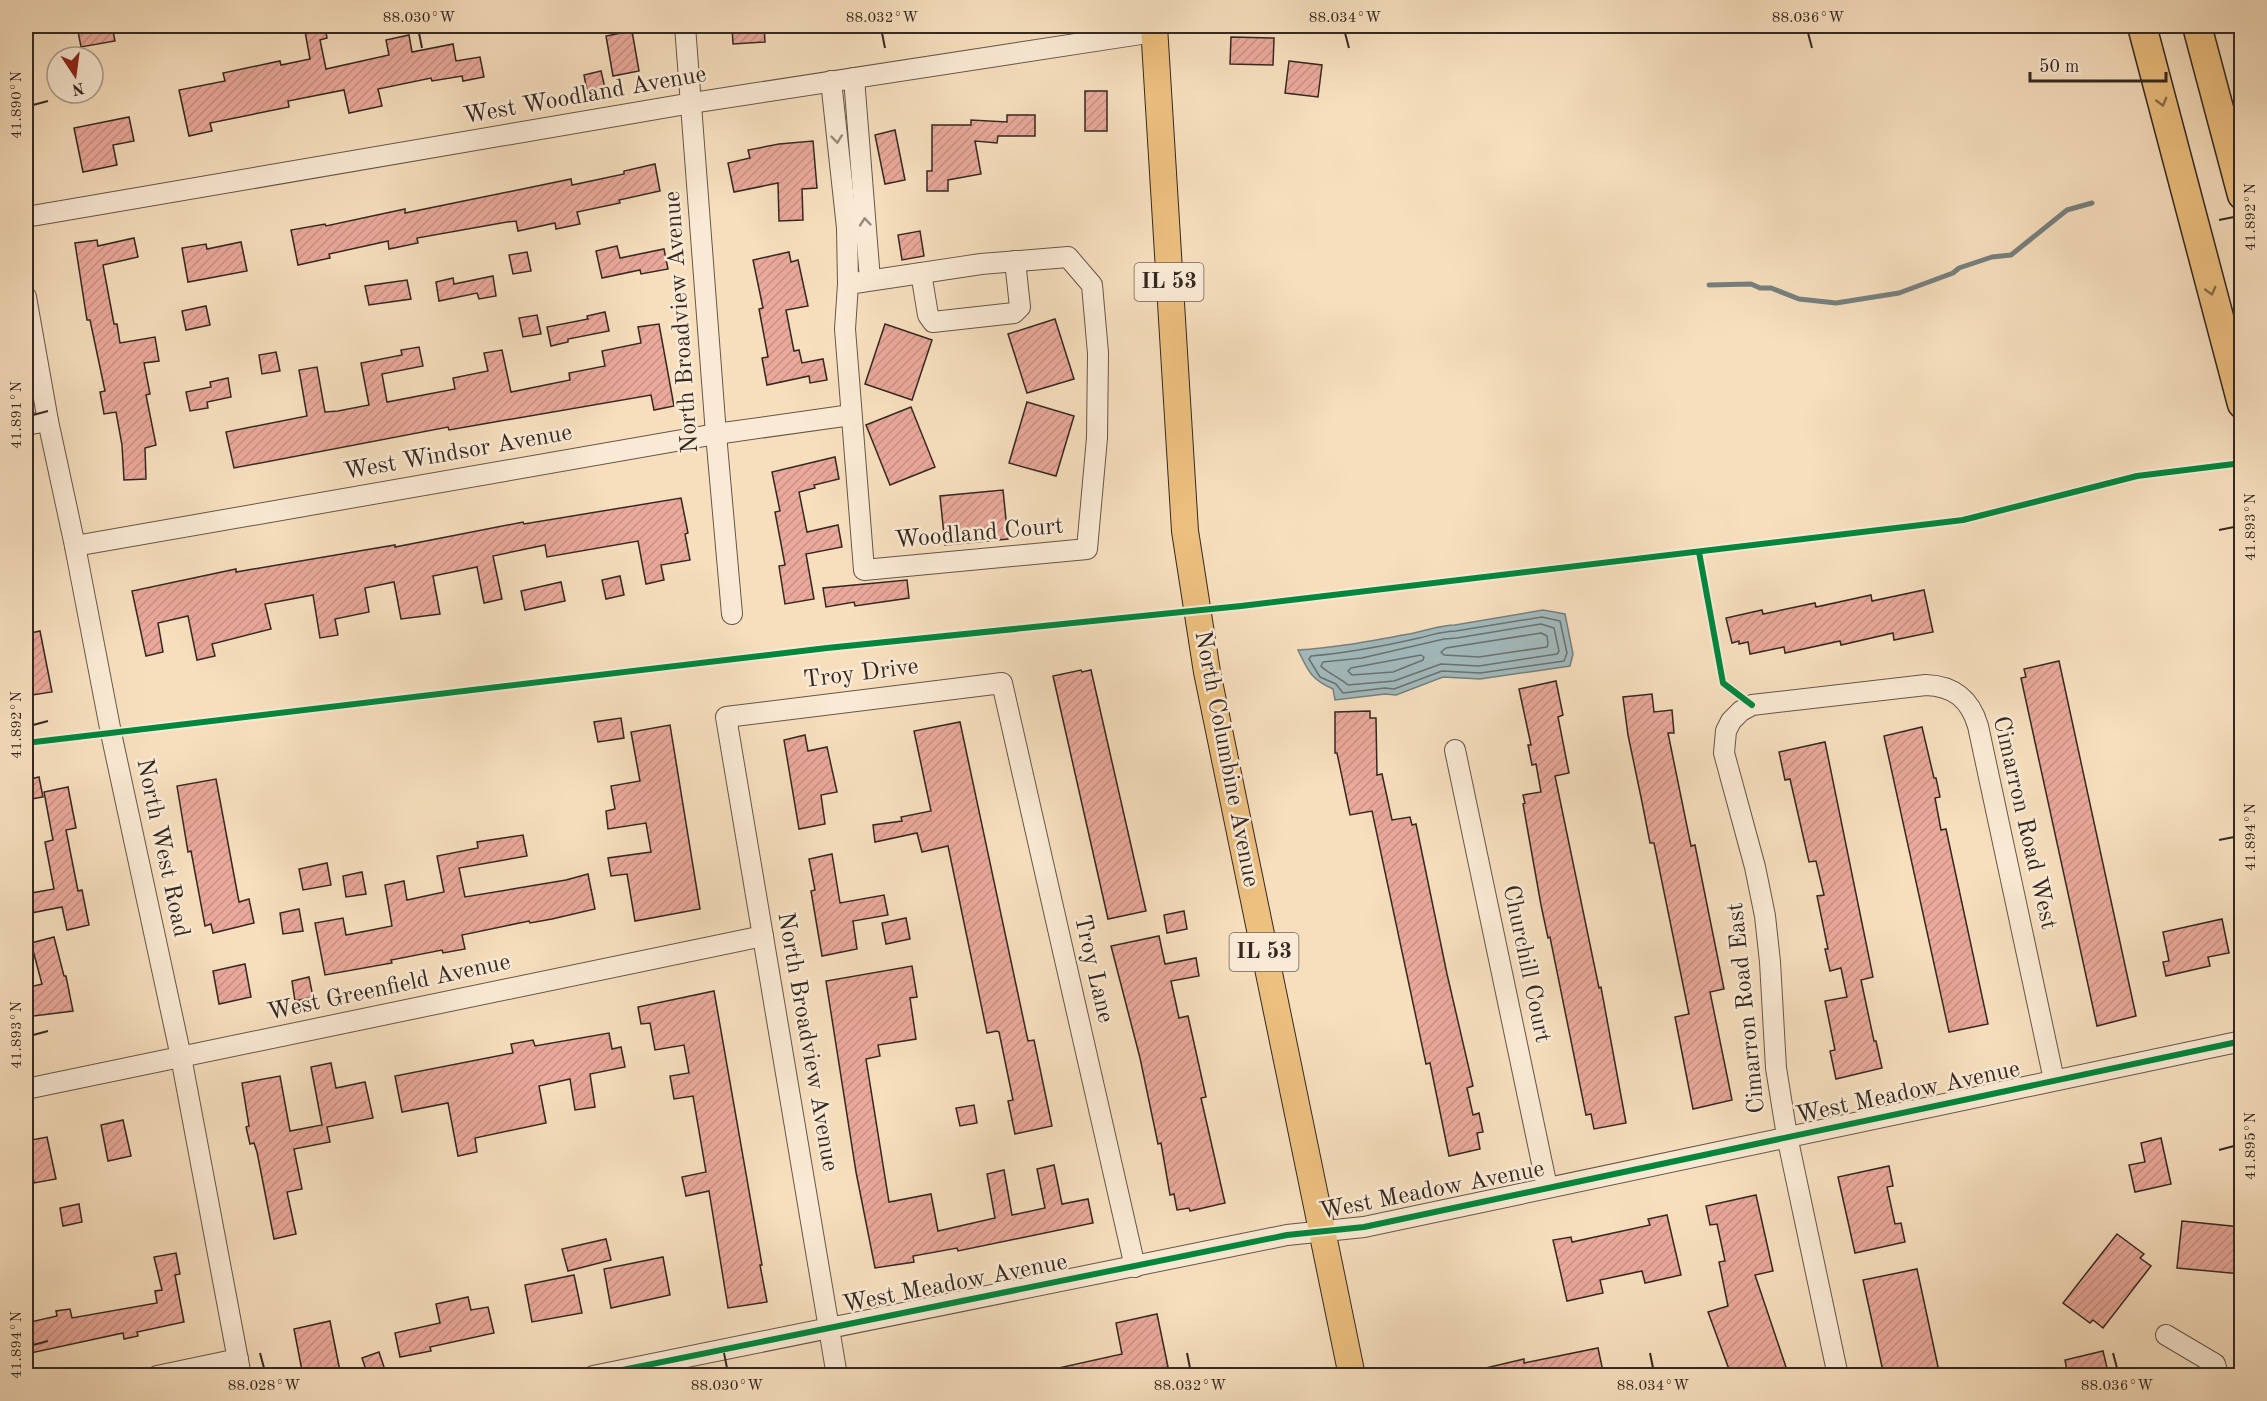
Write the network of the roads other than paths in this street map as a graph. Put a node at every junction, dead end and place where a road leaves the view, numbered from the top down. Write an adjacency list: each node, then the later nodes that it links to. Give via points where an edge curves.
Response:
1 (686, 26): 7 (street, North Broadview Avenue)
2 (2142, 26): 15 (highway, one-way to 15)
3 (2198, 26): 8 (highway)
4 (1154, 29): 5 (street, West Woodland Avenue); 33 (main road, North Columbine Avenue / IL 53, via 1185,531 1207,672)
5 (854, 78): 6 (street, West Woodland Avenue); 12 (street, one-way to 5)
6 (831, 81): 7 (street, West Woodland Avenue); 13 (street, one-way to 13, via 847,228)
7 (692, 103): 9 (street, West Woodland Avenue); 19 (street, North Broadview Avenue)
8 (2241, 195)
9 (26, 217)
10 (1016, 261): 11 (street, Woodland Court); 11 (street, via 1020,307 1014,313 933,322 928,315); 16 (street, Woodland Court, via 1068,257 1092,285 1098,353 1097,438 1087,549 864,570)
11 (921, 273): 12 (street, Woodland Court)
12 (870, 280): 13 (street, Woodland Court)
13 (848, 284): 16 (street, Woodland Court, via 845,330)
14 (26, 297): 17 (street, North West Road)
15 (2241, 404)
16 (851, 415): 19 (street, West Windsor Avenue)
17 (48, 422): 18 (street); 20 (street, North West Road)
18 (26, 425)
19 (716, 434): 20 (street, West Windsor Avenue); 21 (street, North Broadview Avenue)
20 (75, 546): 28 (street, North West Road)
21 (732, 614)
22 (1002, 683): 24 (street, Troy Drive); 34 (street, Troy Lane)
23 (1811, 699): 29 (street, Cimarron Road West, via 1938,685 1959,694 1972,709); 31 (street, Cimarron Road East, via 1752,705 1731,721 1724,741 1765,916 1776,1068)
24 (726, 717): 26 (street, North Broadview Avenue)
25 (1455, 750): 32 (street, Churchill Court)
26 (763, 936): 28 (street, West Greenfield Avenue); 35 (street, North Broadview Avenue)
27 (2241, 1041): 29 (street, West Meadow Avenue)
28 (181, 1057): 30 (street, West Greenfield Avenue); 37 (street, North West Road)
29 (2054, 1080): 31 (street, West Meadow Avenue)
30 (26, 1089)
31 (1787, 1136): 32 (street, West Meadow Avenue); 42 (street, Cimarron Road East)
32 (1547, 1187): 33 (street, West Meadow Avenue, via 1364,1227)
33 (1321, 1232): 34 (street, West Meadow Avenue, via 1287,1235); 41 (main road, North Columbine Avenue / IL 53)
34 (1135, 1267): 35 (street, West Meadow Avenue)
35 (830, 1328): 39 (street, West Meadow Avenue); 40 (street, North Broadview Avenue)
36 (2166, 1335): 43 (street, via 2216,1364)
37 (240, 1367): 38 (street)
38 (157, 1376)
39 (593, 1376)
40 (837, 1376)
41 (1352, 1376)
42 (1838, 1376)
43 (2218, 1376)

